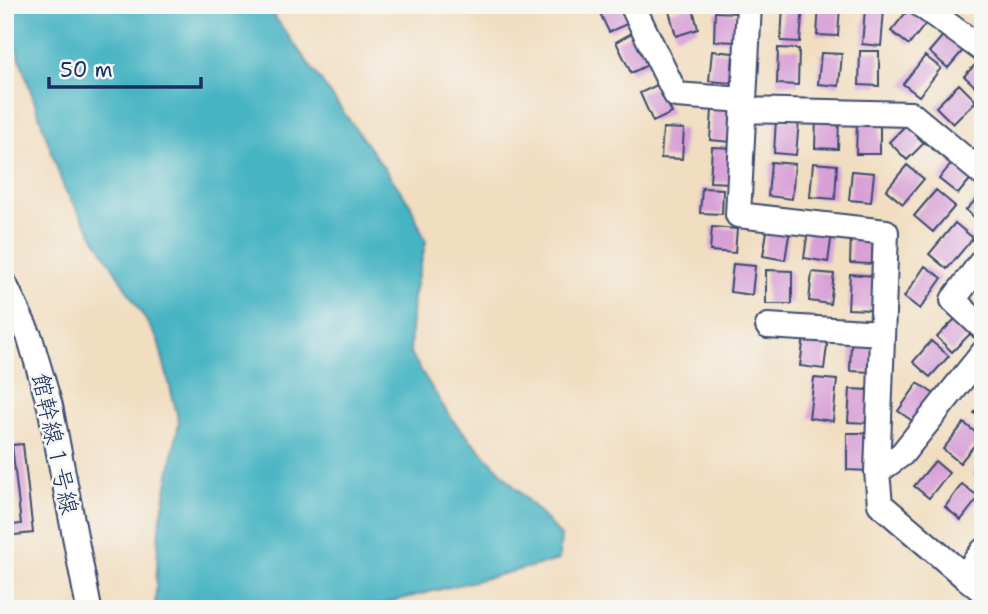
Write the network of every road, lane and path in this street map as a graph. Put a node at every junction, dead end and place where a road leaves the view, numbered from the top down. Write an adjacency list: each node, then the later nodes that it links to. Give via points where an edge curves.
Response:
1 (632, 5): 5 (street, via 676,94)
2 (748, 5): 5 (street)
3 (921, 5): 4 (street)
4 (983, 50)
5 (743, 105): 6 (street, via 911,114); 11 (street, via 738,215 886,232)
6 (983, 174)
7 (983, 260): 10 (street, via 953,300)
8 (5, 285): 16 (street, 館幹線１号線, via 30,338 50,406)
9 (768, 326): 11 (street)
10 (983, 328)
11 (882, 333): 13 (street)
12 (983, 353): 13 (street, via 902,454)
13 (877, 472): 15 (street, via 880,504)
14 (983, 551): 15 (street)
15 (974, 584)
16 (89, 609)

